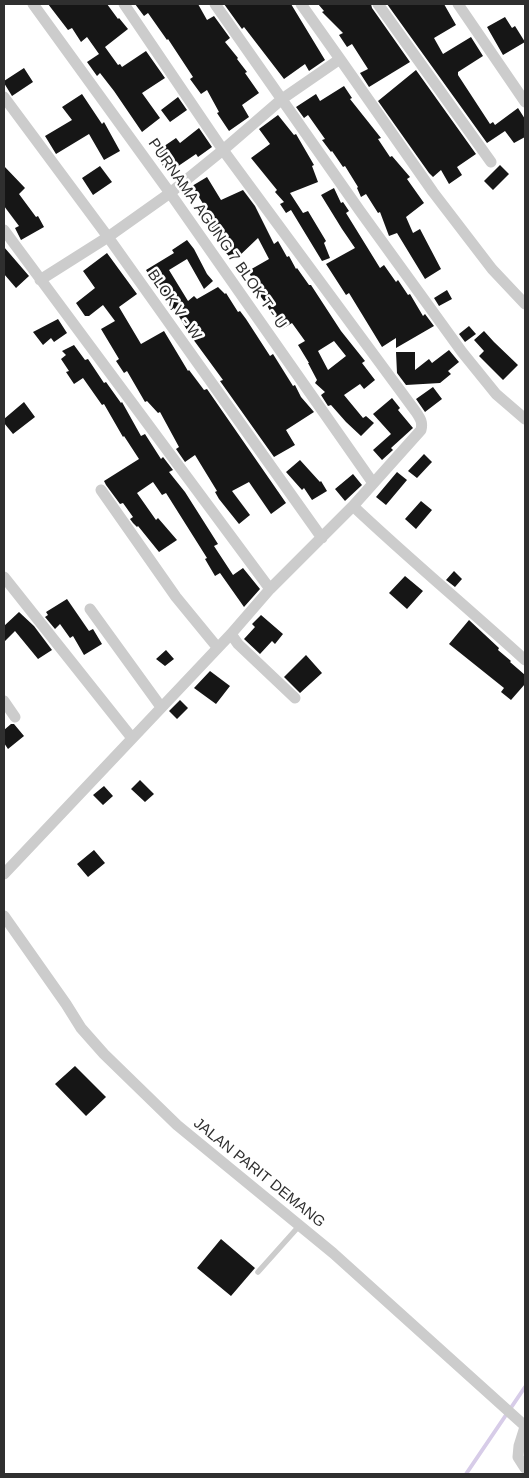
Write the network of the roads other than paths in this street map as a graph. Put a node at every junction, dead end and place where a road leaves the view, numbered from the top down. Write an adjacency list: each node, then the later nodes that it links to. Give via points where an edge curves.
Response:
1 (33, 4): 13 (street, PURNAMA AGUNG 7 BLOK T - U)
2 (124, 4): 11 (street)
3 (215, 4): 9 (street)
4 (301, 4): 7 (street)
5 (378, 4): 12 (street)
6 (458, 4): 10 (street)
7 (340, 59): 9 (street); 17 (street, via 439,200 492,269)
8 (4, 97): 15 (street, BLOK V - W)
9 (282, 99): 11 (street); 18 (street, via 462,352 496,394)
10 (525, 102)
11 (223, 150): 13 (street); 19 (street, via 421,420 420,430)
12 (491, 162)
13 (170, 193): 15 (street); 19 (street, PURNAMA AGUNG 7 BLOK T - U)
14 (4, 230): 16 (street)
15 (108, 237): 16 (street); 22 (street, BLOK V - W)
16 (40, 280): 24 (street)
17 (525, 304)
18 (525, 419)
19 (373, 483): 21 (street)
20 (102, 490): 27 (street, via 176,597)
21 (353, 506): 22 (street); 28 (street)
22 (320, 535): 24 (street)
23 (4, 577): 33 (street)
24 (270, 589): 26 (street)
25 (90, 609): 31 (street)
26 (230, 634): 27 (street); 29 (street)
27 (217, 646): 31 (street)
28 (525, 660)
29 (295, 698)
30 (4, 701): 32 (street)
31 (161, 707): 33 (street)
32 (15, 717)
33 (132, 738): 34 (street)
34 (4, 874)
35 (4, 916): 36 (street, JALAN PARIT DEMANG, via 81,1028 104,1054 178,1125)
36 (300, 1226): 37 (lane); 38 (street, JALAN PARIT DEMANG)
37 (258, 1272)
38 (525, 1426): 39 (street, via 518,1457)
39 (525, 1468)

